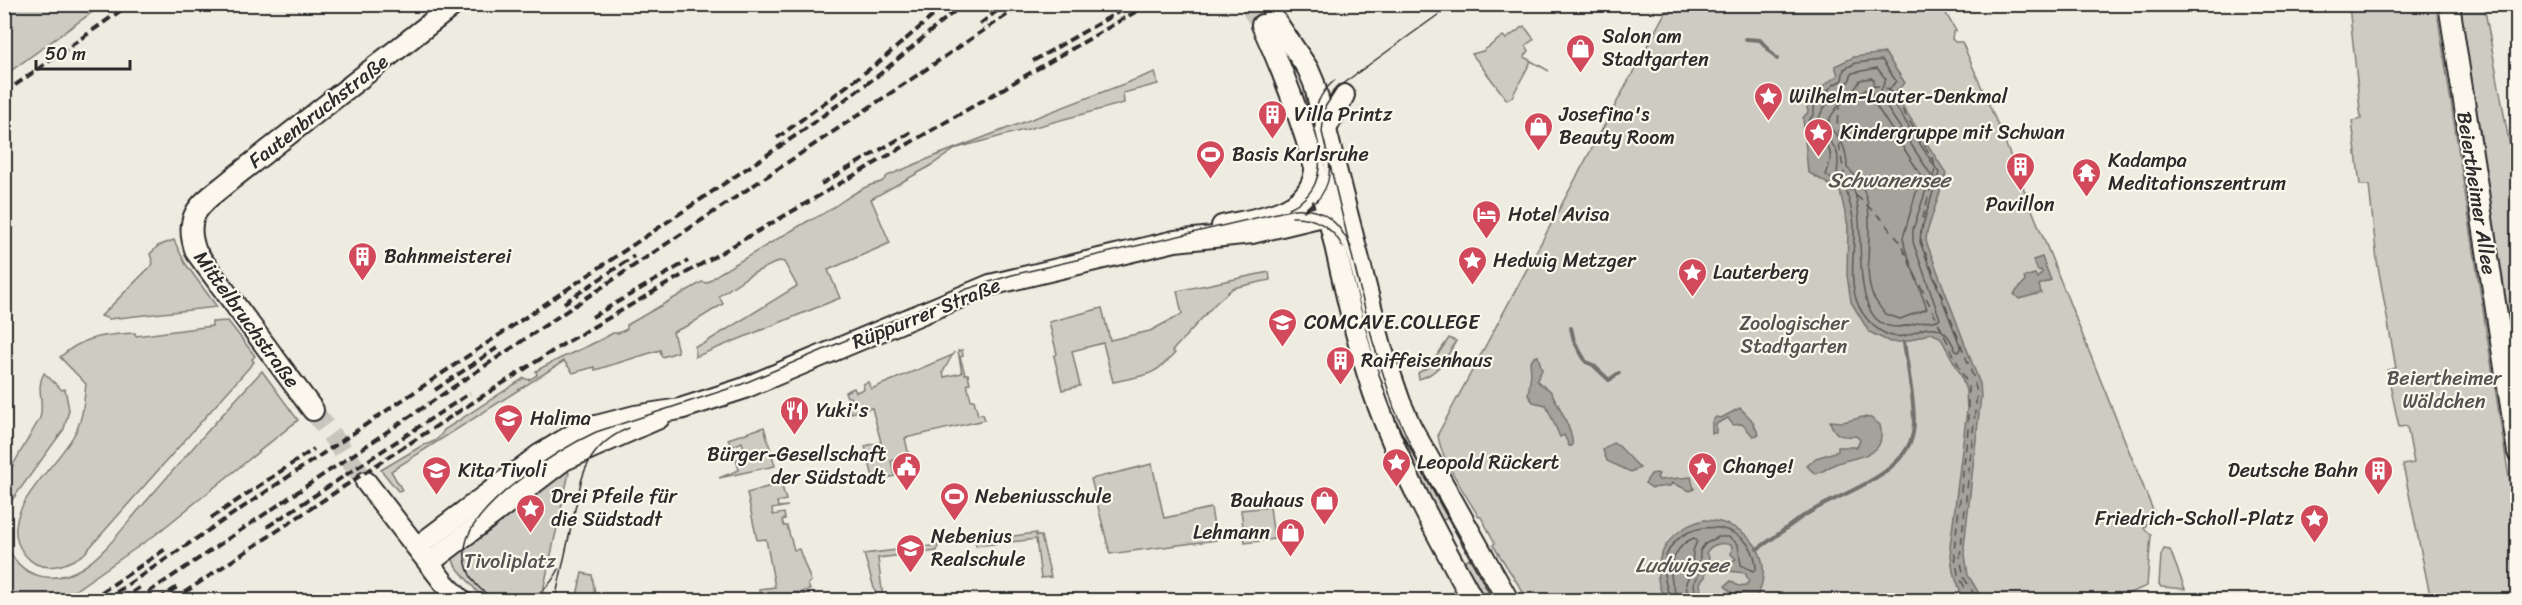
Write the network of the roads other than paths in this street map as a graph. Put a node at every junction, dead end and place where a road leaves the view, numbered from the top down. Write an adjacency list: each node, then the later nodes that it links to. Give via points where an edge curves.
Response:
1 (455, 4): 8 (main road, Fautenbruchstraße, via 198,207)
2 (2448, 4): 12 (main road, Beiertheimer Allee)
3 (1344, 95): 4 (main road)
4 (1327, 126): 5 (main road, via 1308,69 1268,21); 6 (main road)
5 (1315, 171): 7 (main road); 9 (main road, Rüppurrer Straße, via 1306,194 1284,211)
6 (1343, 190): 7 (main road, via 1340,201); 14 (main road, via 1377,331 1400,402)
7 (1327, 215): 9 (main road, Rüppurrer Straße, via 1252,233); 16 (main road, via 1373,390 1400,459)
8 (190, 224): 11 (main road, Mittelbruchstraße, via 196,252)
9 (1179, 240): 10 (main road, Rüppurrer Straße, via 976,290 768,379)
10 (680, 409): 15 (main road, Rüppurrer Straße, via 609,422 556,443); 17 (main road, Rüppurrer Straße, via 564,460)
11 (313, 410)
12 (2517, 452)
13 (366, 482): 15 (main road)
14 (1475, 541): 16 (main road); 20 (main road)
15 (417, 547): 17 (main road)
16 (1448, 554): 19 (main road)
17 (429, 563): 18 (main road)
18 (456, 597)
19 (1473, 600)
20 (1508, 600)

